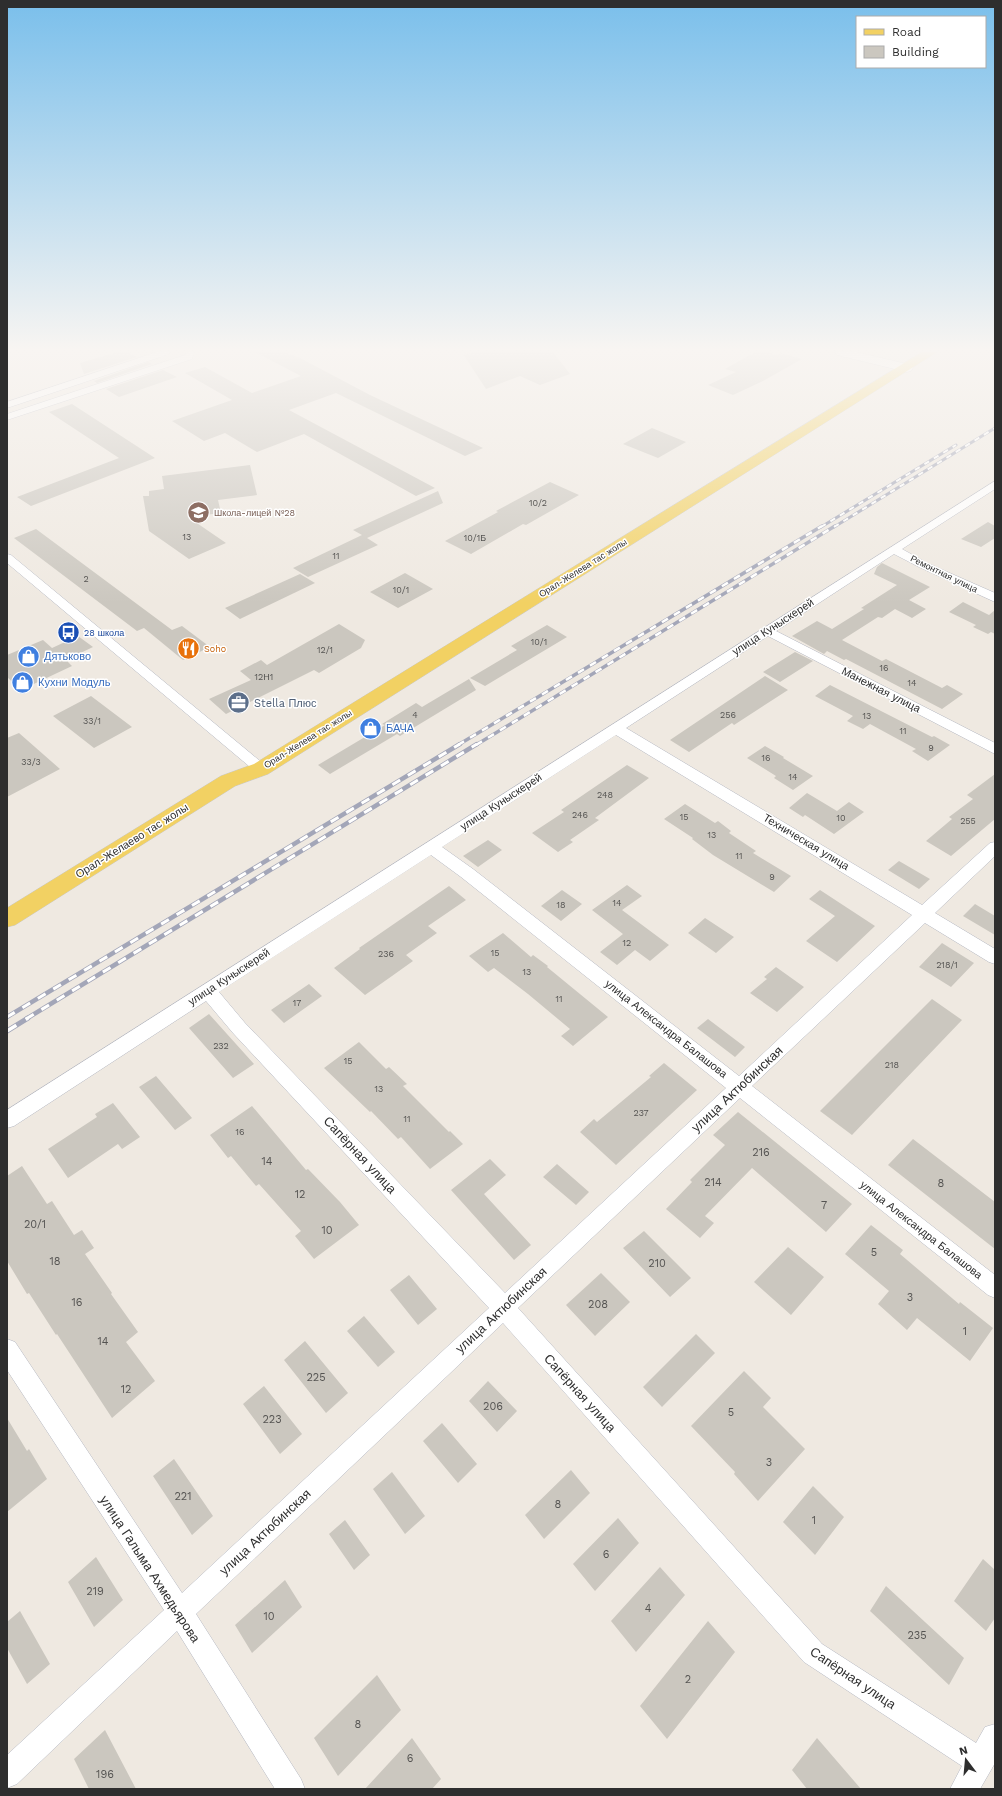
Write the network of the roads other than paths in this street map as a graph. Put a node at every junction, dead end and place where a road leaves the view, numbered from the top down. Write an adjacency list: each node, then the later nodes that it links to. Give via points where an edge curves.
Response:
1 (797, 436): 9 (main road, Орал-Желева тас жолы)
2 (995, 484): 3 (street, улица Куныскерей)
3 (894, 549): 5 (street, Ремонтная улица); 6 (street, улица Куныскерей)
4 (7, 557): 9 (street)
5 (995, 598)
6 (767, 630): 7 (street, улица Куныскерей); 8 (street, Манежная улица)
7 (615, 728): 10 (street, улица Куныскерей); 12 (street, Техническая улица)
8 (995, 749)
9 (260, 769): 13 (main road, Орал-Желаево тас жолы, via 228,781)
10 (430, 847): 15 (street, улица Куныскерей); 16 (street, улица Александра Балашова, via 467,873)
11 (995, 847): 12 (street, улица Актюбинская)
12 (925, 914): 14 (street, Техническая улица); 16 (street, улица Актюбинская)
13 (7, 918)
14 (995, 957)
15 (208, 991): 17 (street, улица Куныскерей); 19 (street, Сапёрная улица, via 239,1028)
16 (739, 1087): 18 (street, улица Александра Балашова); 19 (street, улица Актюбинская)
17 (7, 1120)
18 (995, 1288)
19 (504, 1308): 21 (street, улица Актюбинская); 23 (street, Сапёрная улица, via 813,1653)
20 (7, 1350): 21 (street, улица Галыма Ахмедьярова)
21 (180, 1612): 24 (street, улица Актюбинская); 25 (street, улица Галыма Ахмедьярова)
22 (995, 1737): 23 (street)
23 (980, 1762): 26 (street)
24 (7, 1774)
25 (291, 1789)
26 (964, 1789)

